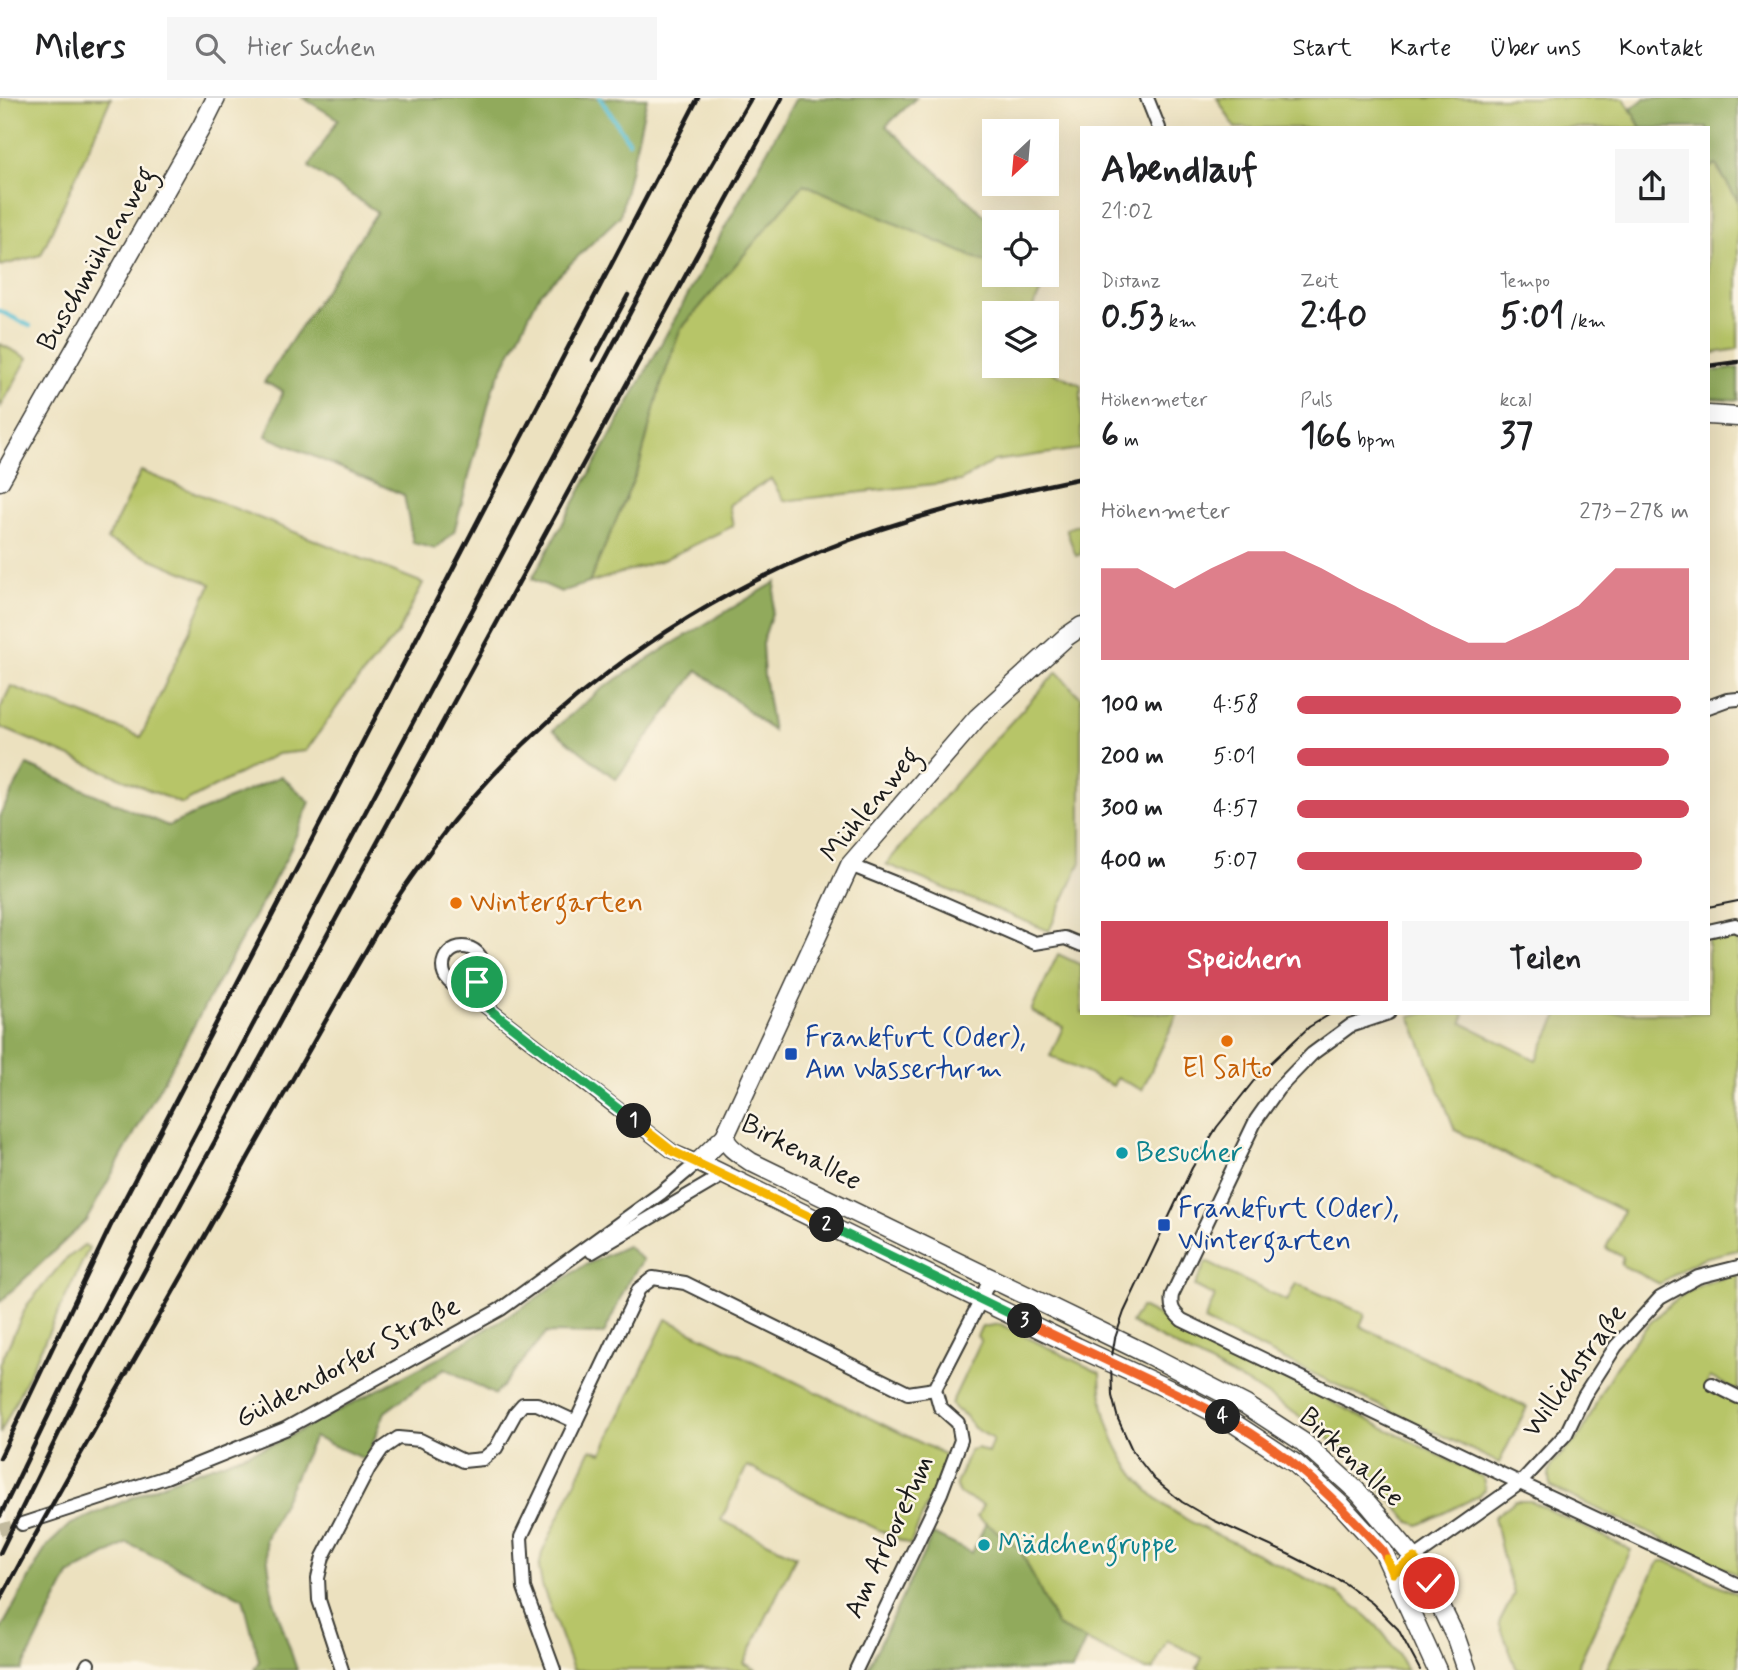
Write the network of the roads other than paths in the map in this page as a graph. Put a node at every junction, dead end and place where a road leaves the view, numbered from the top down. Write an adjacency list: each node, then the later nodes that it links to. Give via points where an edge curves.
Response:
1 (216, 98): 6 (street, Buschmühlenweg)
2 (1147, 98): 3 (street)
3 (1158, 126)
4 (1710, 415): 5 (street)
5 (1738, 416)
6 (0, 481)
7 (1080, 627): 10 (street, Mühlenweg, via 977,718)
8 (1738, 699): 9 (street)
9 (1710, 706)
10 (850, 865): 13 (street, via 1035,943 1066,938); 16 (street, Mühlenweg)
11 (1738, 927): 12 (street)
12 (1710, 931)
13 (1080, 944)
14 (472, 985): 17 (street, via 480,1002 672,1151)
15 (1383, 1015): 27 (street, Birkenallee, via 1350,1026 1312,1054 1278,1089 1256,1120 1170,1304 1182,1320)
16 (725, 1136): 17 (street, Birkenallee); 20 (street, Birkenallee, via 729,1146 751,1162)
17 (698, 1162): 18 (street, Birkenallee); 21 (street, Güldendorfer Straße)
18 (723, 1175): 21 (street, Güldendorfer Straße); 22 (street, Birkenallee)
19 (1738, 1267): 27 (street, Willichstraße, via 1698,1277 1660,1297 1616,1346 1566,1434)
20 (990, 1278): 22 (street); 29 (street, Birkenallee, via 1233,1398 1303,1441 1359,1493)
21 (532, 1288): 28 (street, Güldendorfer Straße, via 501,1310 285,1429 166,1477)
22 (981, 1300): 24 (street); 30 (street, Birkenallee, via 1177,1393 1296,1464 1383,1551)
23 (1712, 1384): 25 (street)
24 (935, 1389): 26 (street, via 908,1393 685,1283 653,1278 639,1289); 34 (street, Am Arboretum, via 940,1407 958,1423 961,1440 941,1493)
25 (1738, 1397)
26 (576, 1422): 32 (street, via 537,1404 523,1404 496,1448 483,1460 463,1461 420,1440 398,1438 382,1448 323,1557 318,1578 319,1600); 33 (street, via 522,1537 524,1588)
27 (1520, 1483): 29 (street, Willichstraße); 31 (street, Birkenallee)
28 (22, 1524)
29 (1414, 1558): 30 (street, Willichstraße); 36 (street, Birkenallee, via 1456,1638)
30 (1393, 1573): 35 (street, Birkenallee)
31 (1738, 1585)
32 (342, 1670)
33 (554, 1670)
34 (856, 1670)
35 (1437, 1670)
36 (1466, 1670)

